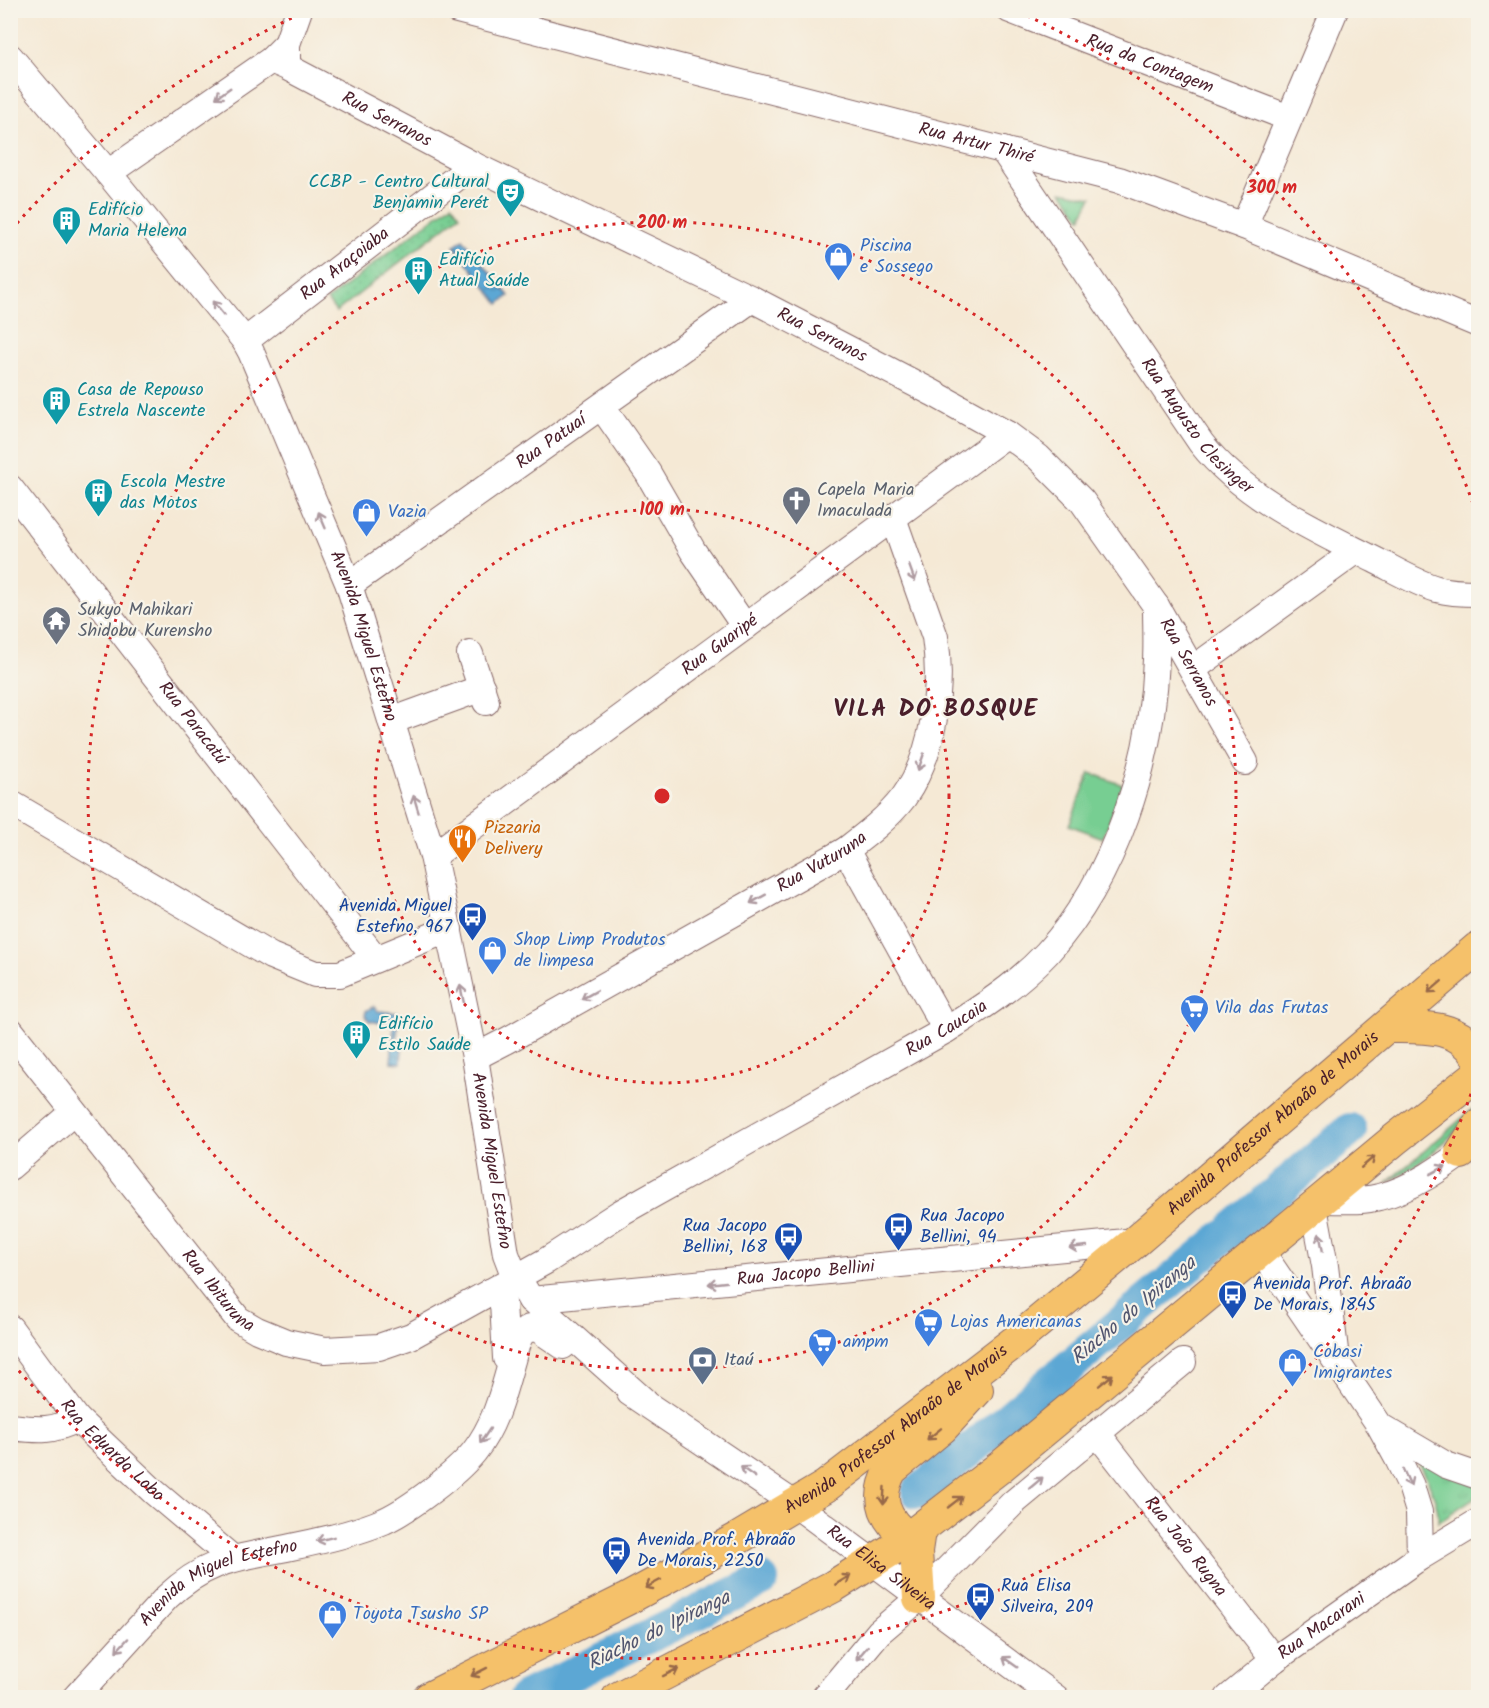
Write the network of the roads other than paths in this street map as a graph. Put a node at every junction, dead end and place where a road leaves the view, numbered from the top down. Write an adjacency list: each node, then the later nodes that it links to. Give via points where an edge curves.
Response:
1 (299, 10): 6 (street)
2 (457, 10): 8 (street, Rua Artur Thiré)
3 (1010, 10): 7 (street, Rua da Contagem)
4 (1335, 10): 7 (street)
5 (10, 57): 10 (street, Avenida Miguel Estefno)
6 (282, 57): 9 (street, Rua Serranos); 10 (street, one-way to 10)
7 (1289, 118): 11 (street)
8 (1003, 150): 11 (street, Rua Artur Thiré, via 1119,180); 19 (street, Rua Augusto Clesinger, via 1216,463 1267,501)
9 (473, 165): 12 (street, Rua Serranos); 14 (street, Rua Araçoiaba)
10 (108, 173): 14 (street, Avenida Miguel Estefno, one-way to 10)
11 (1244, 226): 13 (street, Rua Artur Thiré)
12 (752, 299): 15 (street, Rua Patuaí); 16 (street, Rua Serranos)
13 (1479, 324)
14 (245, 341): 20 (street, Avenida Miguel Estefno, one-way to 14)
15 (602, 407): 20 (street, Rua Patuaí); 23 (street)
16 (1007, 434): 18 (street, Rua Guaripé); 22 (street, Rua Serranos, via 1038,457 1082,501)
17 (10, 488): 33 (street, Rua Paracatú)
18 (893, 518): 23 (street, Rua Guaripé); 29 (street, Rua Vuturuna, one-way to 29, via 935,637 936,708 919,769 904,796 884,820)
19 (1356, 551): 21 (street, Rua Augusto Clesinger, via 1436,589); 25 (street)
20 (349, 585): 26 (street, Avenida Miguel Estefno)
21 (1479, 593)
22 (1156, 606): 25 (street, Rua Serranos); 36 (street, Rua Caucaia, via 1156,661 1141,767 1130,804 1093,889 1046,954 982,1008)
23 (744, 627): 30 (street, Rua Guaripé)
24 (470, 654): 26 (street, via 484,695)
25 (1193, 669): 27 (street, Rua Serranos)
26 (391, 721): 30 (street, Avenida Miguel Estefno, one-way to 26)
27 (1245, 762)
28 (10, 803): 33 (street, via 270,956 297,968 315,974 340,974)
29 (846, 849): 36 (street); 38 (street, Rua Vuturuna, one-way to 38)
30 (433, 856): 31 (street, Avenida Miguel Estefno)
31 (449, 928): 33 (street); 38 (street, Avenida Miguel Estefno, one-way to 31)
32 (1479, 948): 34 (main road, Avenida Professor Abraão de Morais, one-way to 34)
33 (376, 959)
34 (1389, 1027): 37 (main road, via 1439,1029 1463,1038); 45 (main road, Avenida Professor Abraão de Morais)
35 (10, 1030): 40 (street, Rua Ibituruna)
36 (946, 1030): 47 (street, Rua Caucaia, via 620,1213)
37 (1478, 1056)
38 (475, 1057): 47 (street, Avenida Miguel Estefno, via 507,1254)
39 (1479, 1074): 44 (main road, one-way to 39)
40 (74, 1112): 43 (street); 48 (street, Rua Ibituruna, via 238,1319 256,1330 286,1342 325,1350 379,1347 411,1336)
41 (1479, 1126): 42 (main road)
42 (1470, 1147): 44 (street, one-way to 42, via 1393,1193 1449,1164)
43 (10, 1167)
44 (1319, 1203): 46 (main road); 55 (street, one-way to 44)
45 (1137, 1241): 49 (street, Rua Jacopo Bellini, one-way to 49); 52 (main road, Avenida Professor Abraão de Morais)
46 (1261, 1251): 55 (street); 66 (main road, one-way to 46)
47 (516, 1277): 48 (street, Rua Ibituruna); 49 (street, Avenida Miguel Estefno)
48 (490, 1292): 53 (street, Avenida Miguel Estefno, via 503,1302)
49 (531, 1300): 53 (street); 57 (street, Rua Elisa Silveira)
50 (10, 1328): 58 (street, Rua Eduardo Lobo)
51 (530, 1328): 56 (street, Avenida Miguel Estefno, via 518,1339); 57 (street, Rua Elisa Silveira, via 538,1329)
52 (1013, 1343): 63 (main road, Avenida Professor Abraão de Morais, via 855,1465); 66 (main road, one-way to 66, via 942,1428 886,1478 884,1507 895,1527)
53 (506, 1350): 56 (street, Avenida Miguel Estefno)
54 (1183, 1362): 61 (street)
55 (1336, 1362): 59 (street)
56 (506, 1382): 69 (street, Avenida Miguel Estefno, one-way to 69, via 492,1424 473,1453 450,1475 384,1521 330,1538)
57 (644, 1401): 63 (street, Rua Elisa Silveira, one-way to 57)
58 (77, 1419): 60 (street, via 61,1428); 69 (street, Rua Eduardo Lobo)
59 (1380, 1426): 62 (street, via 1446,1465); 64 (street, one-way to 64, via 1411,1486)
60 (10, 1427)
61 (1097, 1433): 71 (street, one-way to 61, via 1013,1503); 72 (street, Rua João Rugna)
62 (1479, 1476)
63 (796, 1505): 70 (street, Rua Elisa Silveira); 75 (main road, Avenida Professor Abraão de Morais, one-way to 75, via 627,1599)
64 (1419, 1512): 67 (street); 68 (street)
65 (1479, 1522): 67 (street, Rua Macarani)
66 (914, 1534): 70 (main road); 71 (main road)
67 (1448, 1539): 68 (street, Rua Macarani)
68 (1420, 1557): 72 (street, Rua Macarani)
69 (232, 1558): 74 (street, Avenida Miguel Estefno, one-way to 74, via 182,1582)
70 (874, 1562): 71 (street, Rua Elisa Silveira); 76 (main road, one-way to 70)
71 (919, 1598): 77 (street, one-way to 77, via 879,1632); 78 (street, Rua Elisa Silveira, one-way to 71)
72 (1274, 1660): 73 (street, Rua Macarani)
73 (1232, 1696)
74 (75, 1698)
75 (429, 1698)
76 (618, 1698)
77 (825, 1698)
78 (1056, 1698)

